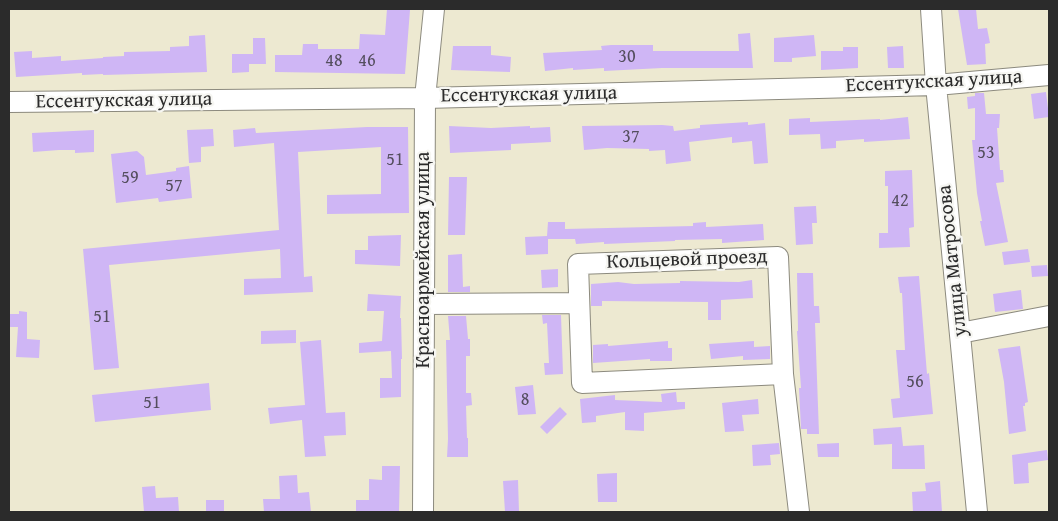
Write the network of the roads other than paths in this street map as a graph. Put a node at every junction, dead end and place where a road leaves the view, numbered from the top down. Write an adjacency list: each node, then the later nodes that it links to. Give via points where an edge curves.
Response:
1 (434, 9): 5 (street, Красноармейская улица)
2 (931, 9): 4 (street, улица Матросова)
3 (1049, 75): 4 (street, Ессентукская улица)
4 (936, 85): 5 (street, Ессентукская улица); 10 (street, улица Матросова)
5 (425, 98): 6 (street, Ессентукская улица); 8 (street, Красноармейская улица)
6 (9, 102)
7 (579, 303): 8 (street); 11 (street, Кольцевой проезд, via 582,383); 11 (street, Кольцевой проезд, via 578,264 778,256)
8 (424, 304): 12 (street, Красноармейская улица)
9 (1049, 316): 10 (street)
10 (960, 333): 14 (street, улица Матросова)
11 (783, 374): 13 (street, Кольцевой проезд)
12 (423, 512)
13 (800, 512)
14 (977, 512)

